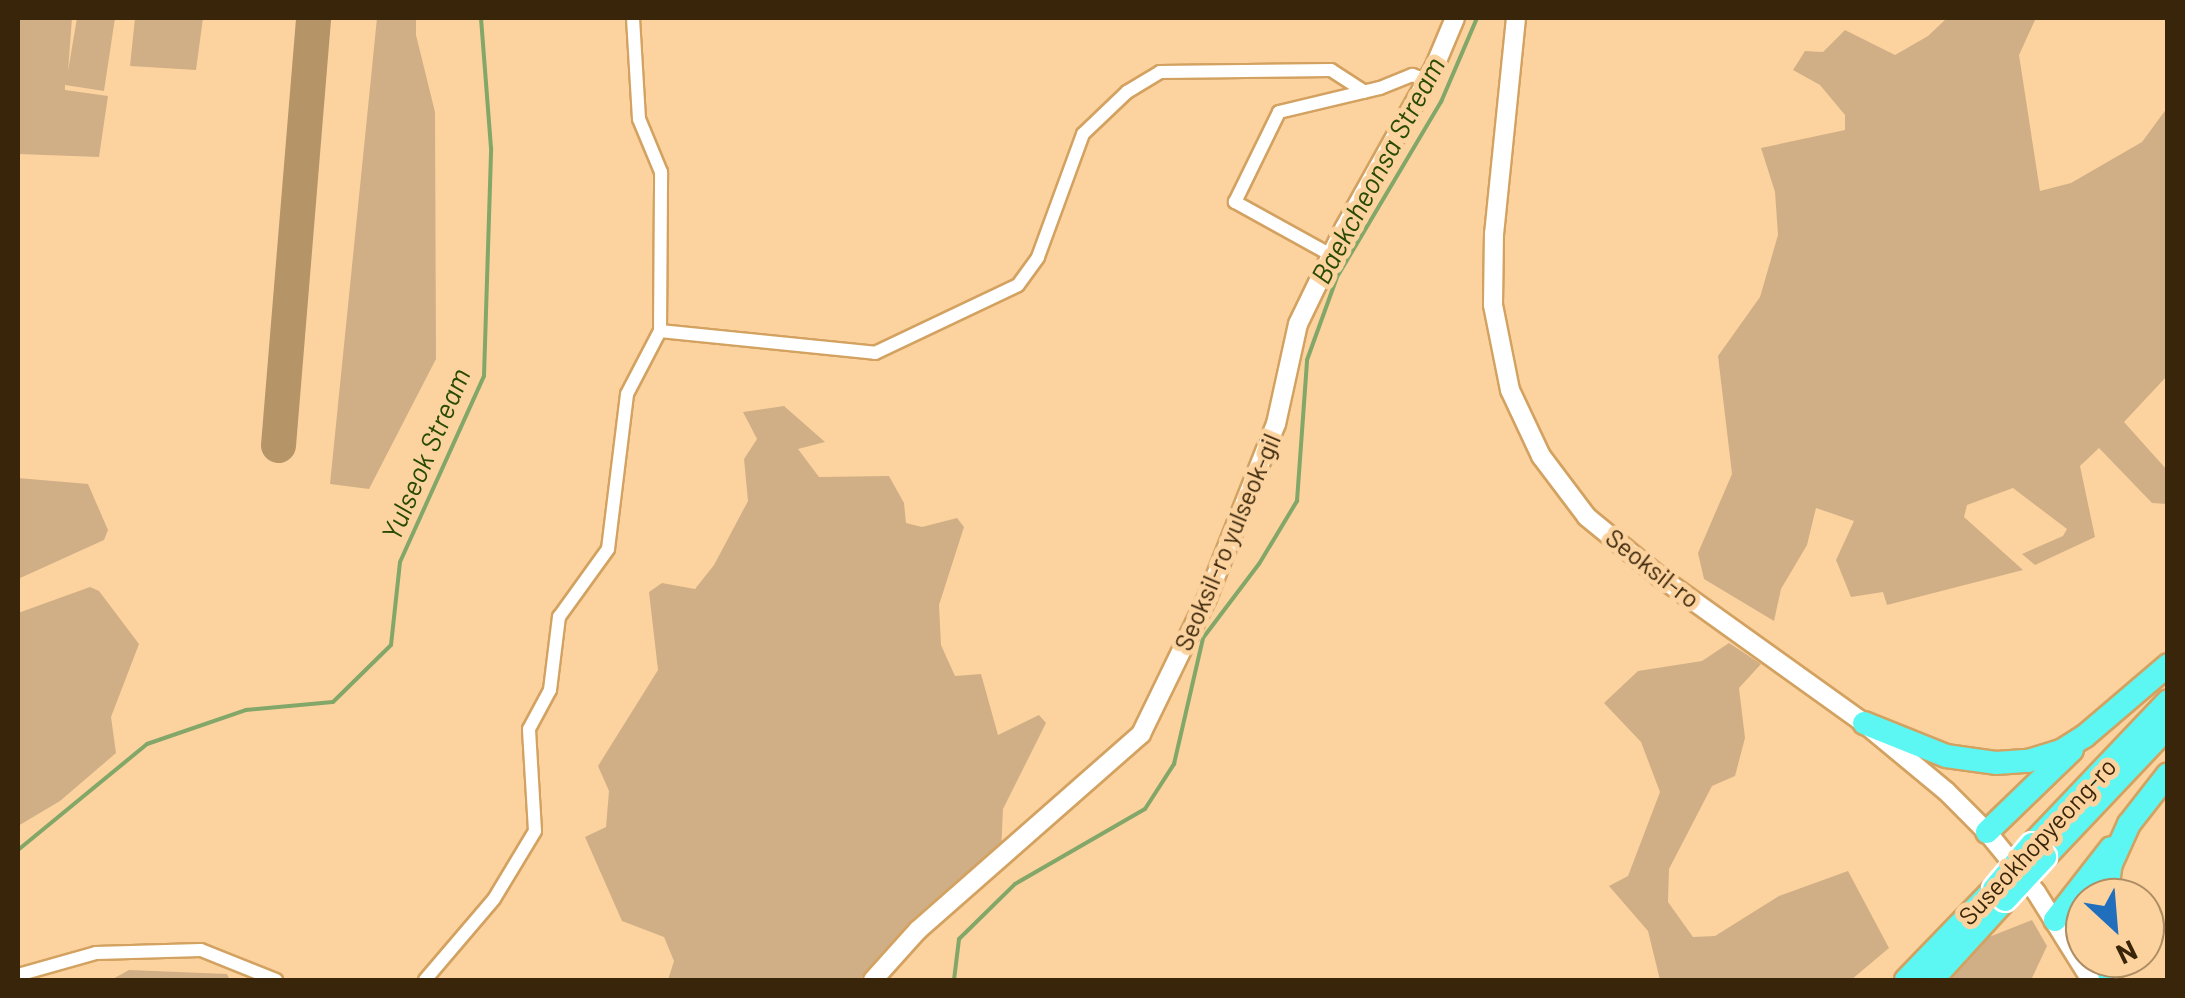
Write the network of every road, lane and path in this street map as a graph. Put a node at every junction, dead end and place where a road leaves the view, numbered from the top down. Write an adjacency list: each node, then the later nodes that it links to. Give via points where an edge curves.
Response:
1 (634, 18): 7 (street, via 639,119 661,172)
2 (1455, 18): 4 (street, Seoksil-ro yulseok-gil)
3 (1516, 18): 10 (street, Seoksil-ro, via 1493,305 1510,390 1541,456 1587,517)
4 (1427, 80): 5 (street, via 1412,75); 6 (street, Seoksil-ro yulseok-gil)
5 (1365, 92): 6 (street, via 1279,112 1237,190 1235,202); 7 (street, via 1331,70 1160,72 1083,134 1038,257 1018,285 875,353)
6 (1332, 255): 23 (street, Seoksil-ro yulseok-gil, via 1298,324 1276,424 1214,581 1141,734 918,930)
7 (660, 331): 22 (street, via 627,394 608,550 559,617 550,690 529,729 535,831 494,899)
8 (2168, 665): 12 (highway)
9 (2168, 701): 16 (highway, Suseokhopyeong-ro)
10 (1864, 723): 12 (highway, via 1946,756 1996,763 2061,751); 15 (street, Seoksil-ro)
11 (2168, 727): 16 (highway, Suseokhopyeong-ro)
12 (2084, 736): 15 (highway)
13 (2168, 774): 14 (highway)
14 (2129, 824): 17 (highway); 19 (highway)
15 (1987, 832): 19 (street, Seoksil-ro)
16 (2039, 850): 18 (highway, Suseokhopyeong-ro, bridge)
17 (2108, 878)
18 (1999, 894): 24 (highway, Suseokhopyeong-ro); 25 (highway, Suseokhopyeong-ro)
19 (2055, 920): 26 (street, Seoksil-ro)
20 (18, 974): 21 (street, via 96,953 201,950)
21 (276, 980)
22 (426, 980)
23 (872, 980)
24 (1906, 980)
25 (1932, 980)
26 (2091, 980)

